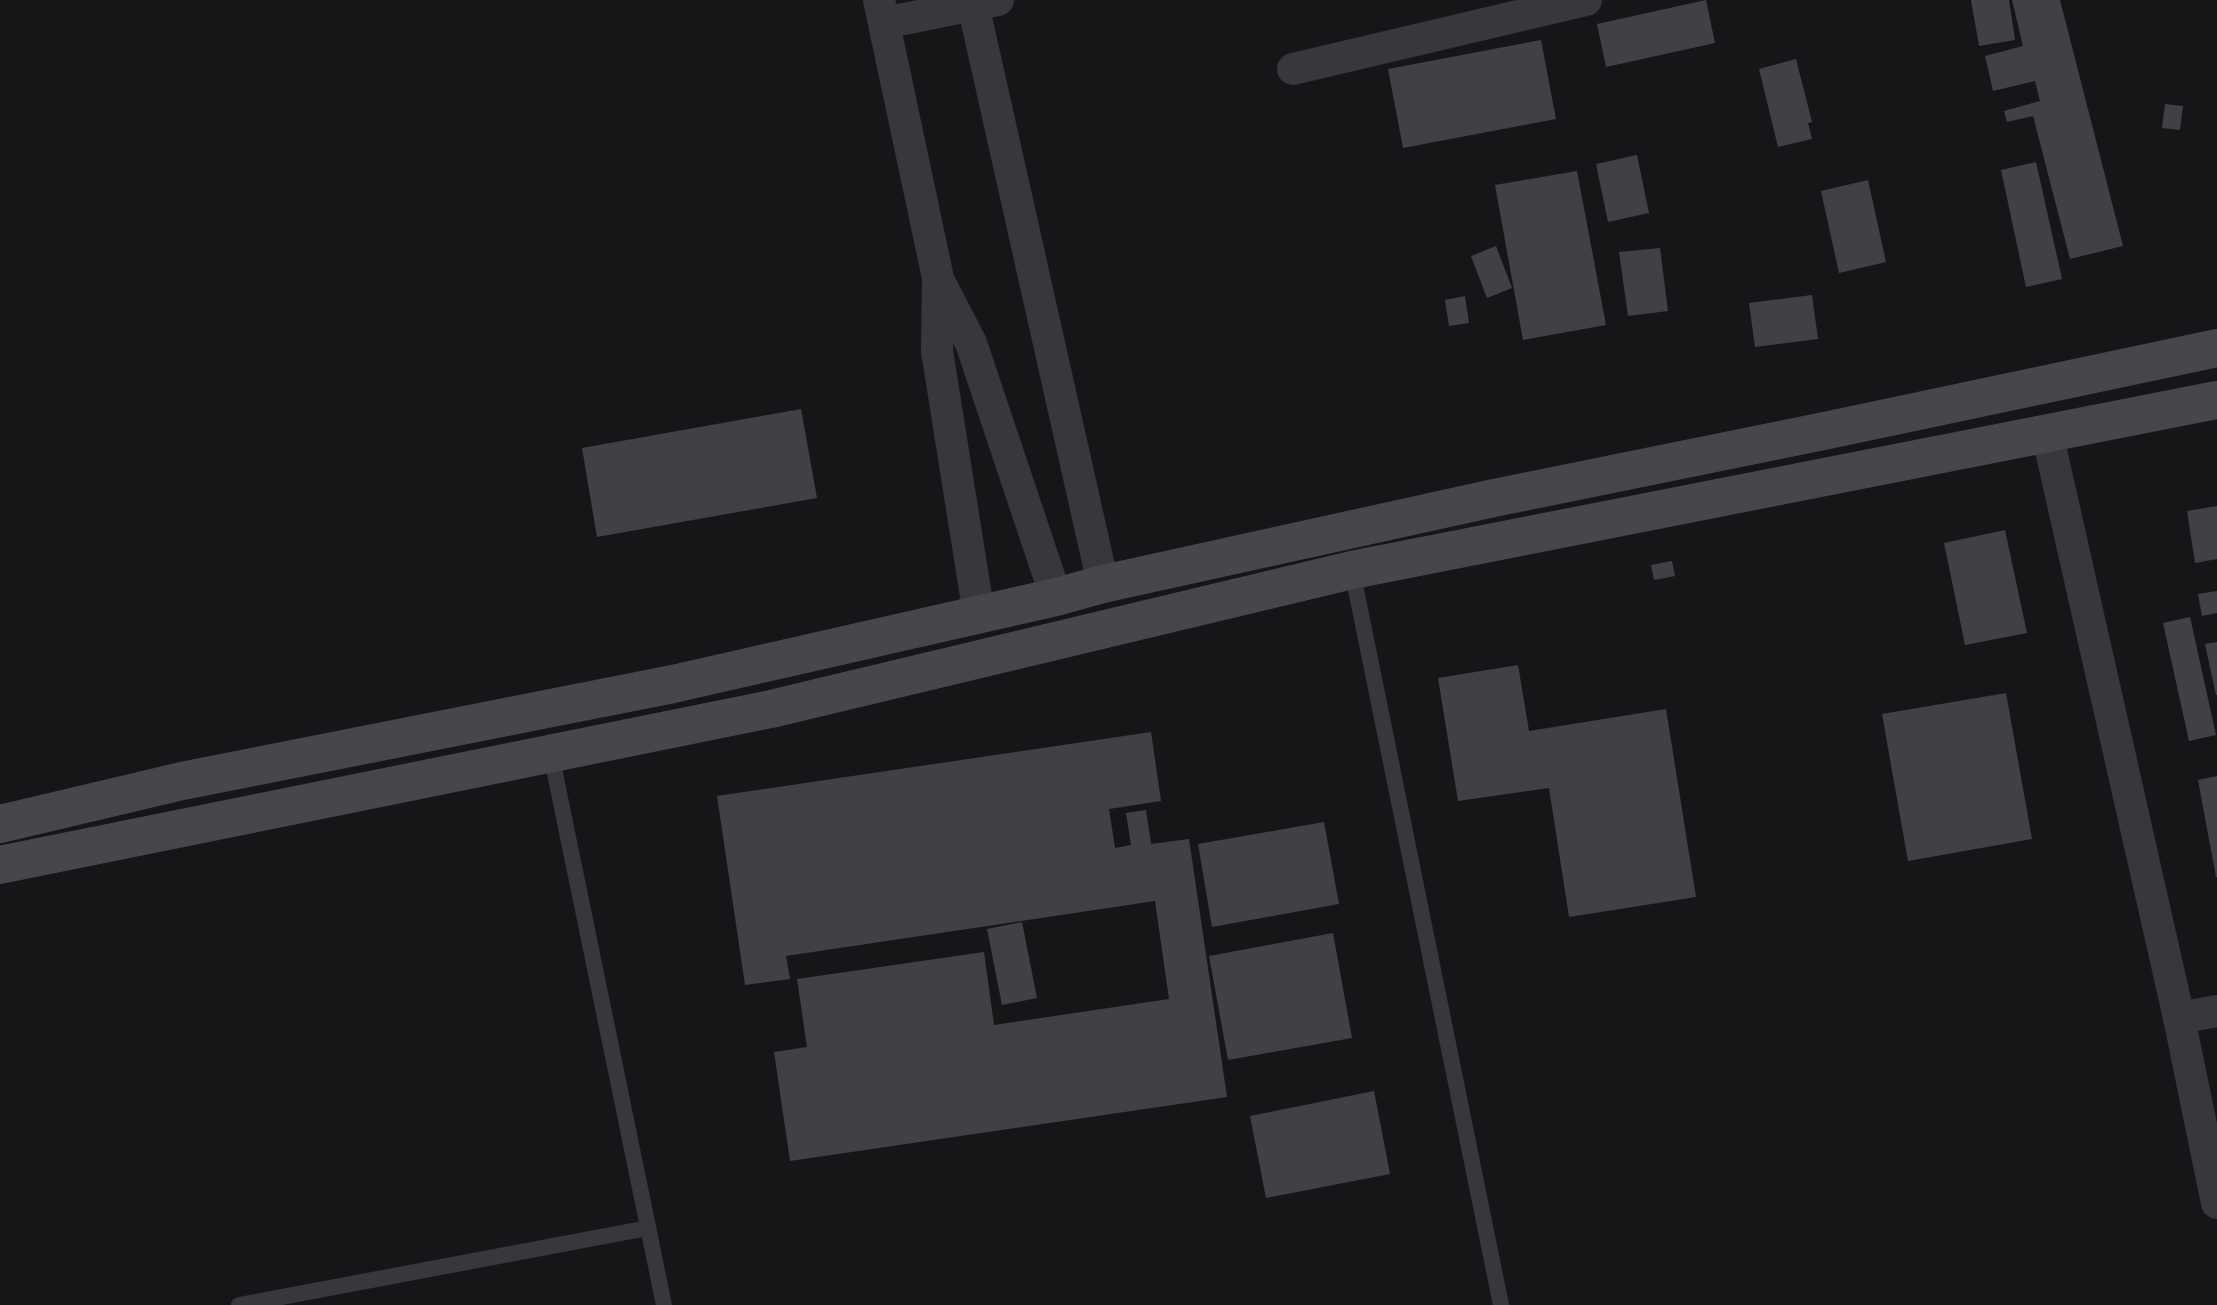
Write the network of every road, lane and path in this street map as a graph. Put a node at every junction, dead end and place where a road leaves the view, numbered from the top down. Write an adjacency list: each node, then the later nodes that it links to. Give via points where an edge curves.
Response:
1 (1586, 0): 4 (street)
2 (981, 1): 3 (street); 10 (street)
3 (882, 11): 5 (street)
4 (1293, 69)
5 (938, 278): 11 (street, via 971,342); 12 (street, via 937,351)
6 (2217, 348): 10 (street)
7 (2217, 400): 8 (street)
8 (2047, 433): 9 (street); 17 (street)
9 (1352, 570): 13 (street, via 771,709); 22 (lane)
10 (1103, 584): 11 (street)
11 (1056, 597): 12 (street)
12 (979, 615): 14 (street, via 673,684 182,780)
13 (551, 754): 15 (street); 19 (lane)
14 (0, 824)
15 (0, 866)
16 (2217, 1011): 17 (street)
17 (2179, 1018): 18 (street)
18 (2217, 1203)
19 (648, 1228): 20 (lane); 21 (lane)
20 (239, 1305)
21 (664, 1305)
22 (1501, 1305)

